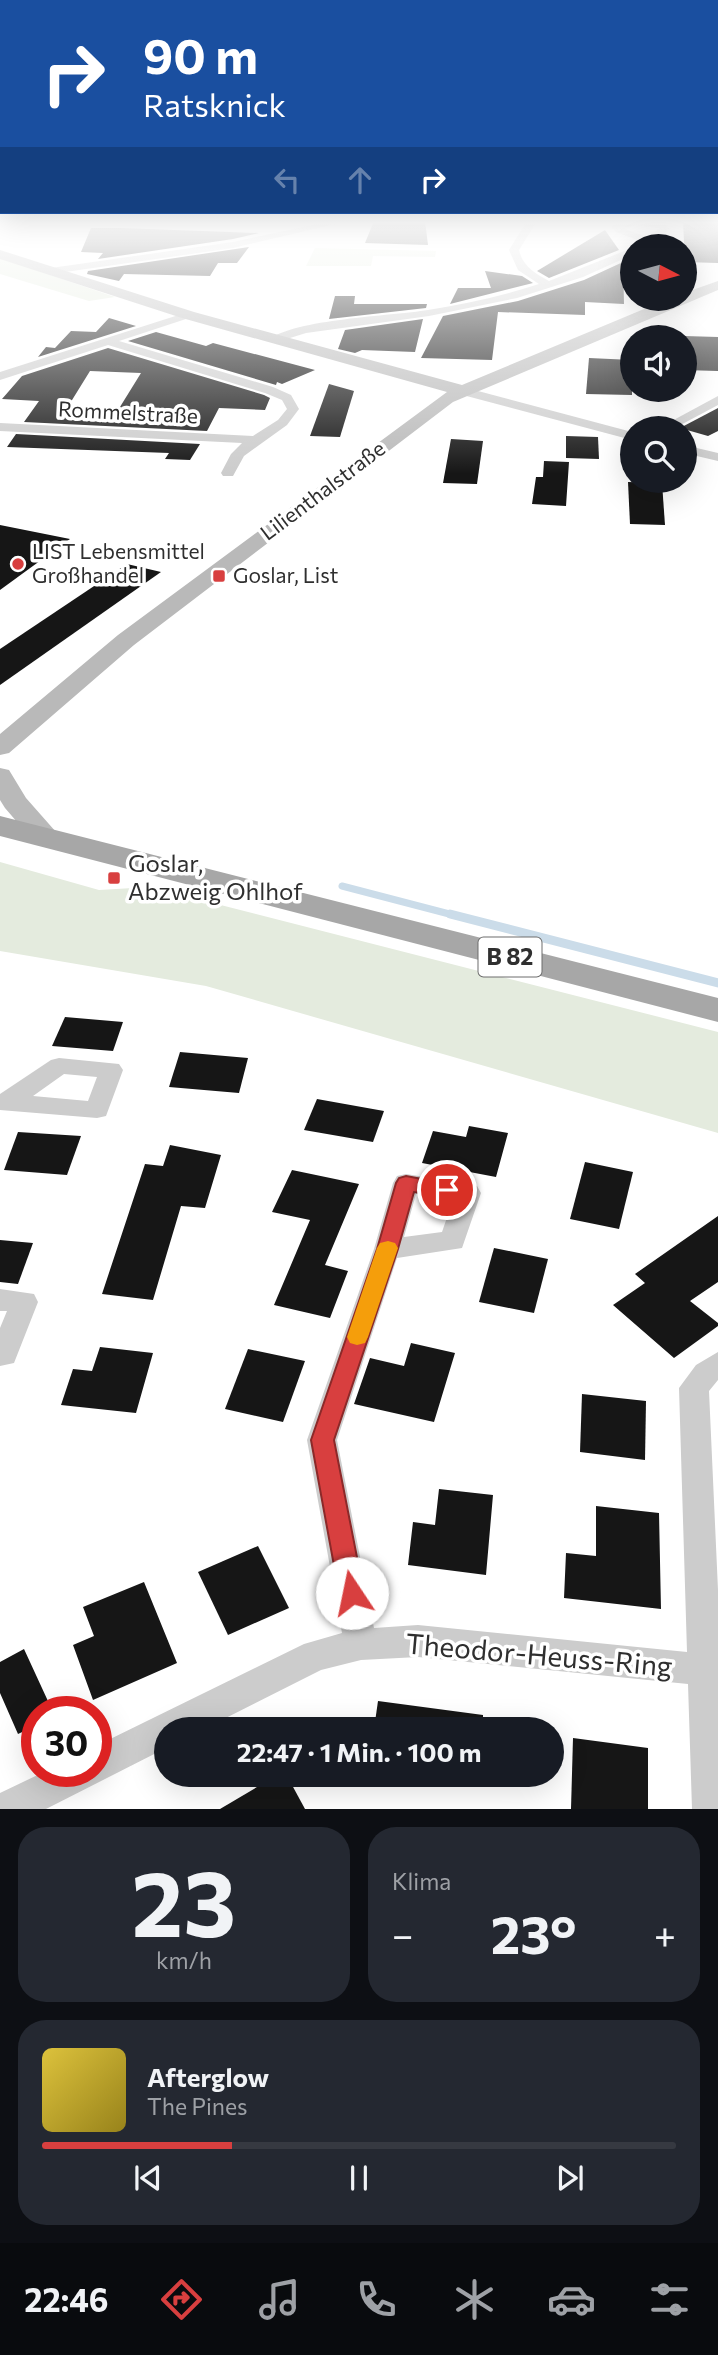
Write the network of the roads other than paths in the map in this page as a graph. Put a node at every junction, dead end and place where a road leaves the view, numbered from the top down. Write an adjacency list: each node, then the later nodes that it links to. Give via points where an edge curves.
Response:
1 (158, 305): 4 (street)
2 (468, 305): 5 (street, via 304,330)
3 (652, 312): 8 (street, Lilienthalstraße)
4 (188, 315): 5 (street); 6 (street)
5 (274, 340): 8 (street)
6 (107, 341): 7 (street); 13 (street, via 287,398 293,409 287,421)
7 (0, 376)
8 (463, 391): 12 (street); 17 (street, Lilienthalstraße, via 440,402 126,640)
9 (718, 400): 10 (street)
10 (688, 416)
11 (0, 427): 13 (street, Rommelstraße)
12 (620, 433)
13 (254, 440): 16 (street, via 237,455)
14 (697, 452): 15 (street)
15 (718, 457)
16 (228, 473)
17 (1, 746)
18 (0, 776): 20 (street)
19 (0, 826): 20 (main road, B 82)
20 (46, 838): 21 (main road, B 82)
21 (718, 1010)
22 (387, 1249): 26 (street, via 322,1440)
23 (0, 1300): 24 (street, via 24,1302 4,1355)
24 (0, 1355)
25 (718, 1364): 27 (street, via 694,1388)
26 (361, 1644): 27 (street, Theodor-Heuss-Ring, via 418,1642); 28 (street, Theodor-Heuss-Ring, via 316,1656)
27 (711, 1670): 33 (street)
28 (193, 1717)
29 (154, 1736): 30 (street, Theodor-Heuss-Ring)
30 (112, 1757)
31 (52, 1787): 32 (street)
32 (7, 1809)
33 (710, 1809)

